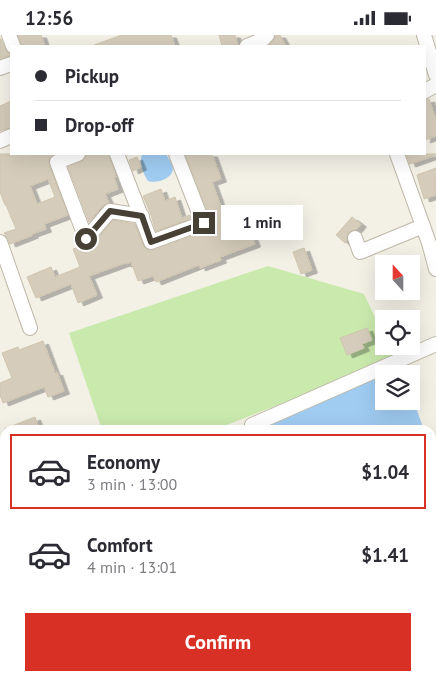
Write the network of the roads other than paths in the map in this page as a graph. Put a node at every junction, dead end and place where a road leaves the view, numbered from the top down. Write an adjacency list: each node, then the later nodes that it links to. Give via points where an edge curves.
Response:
1 (267, 35): 3 (street, via 262,41)
2 (424, 35): 4 (street)
3 (250, 45)
4 (436, 75)
5 (75, 155): 9 (street, via 57,162 86,239 110,211)
6 (116, 155): 9 (street)
7 (176, 155): 9 (street, via 204,223 151,242)
8 (396, 155): 10 (street)
9 (142, 216)
10 (423, 226): 11 (street, via 360,252); 12 (street)
11 (355, 238)
12 (433, 241): 14 (street)
13 (0, 242): 15 (street)
14 (436, 269)
15 (30, 328)
16 (436, 344): 17 (street)
17 (252, 425)

